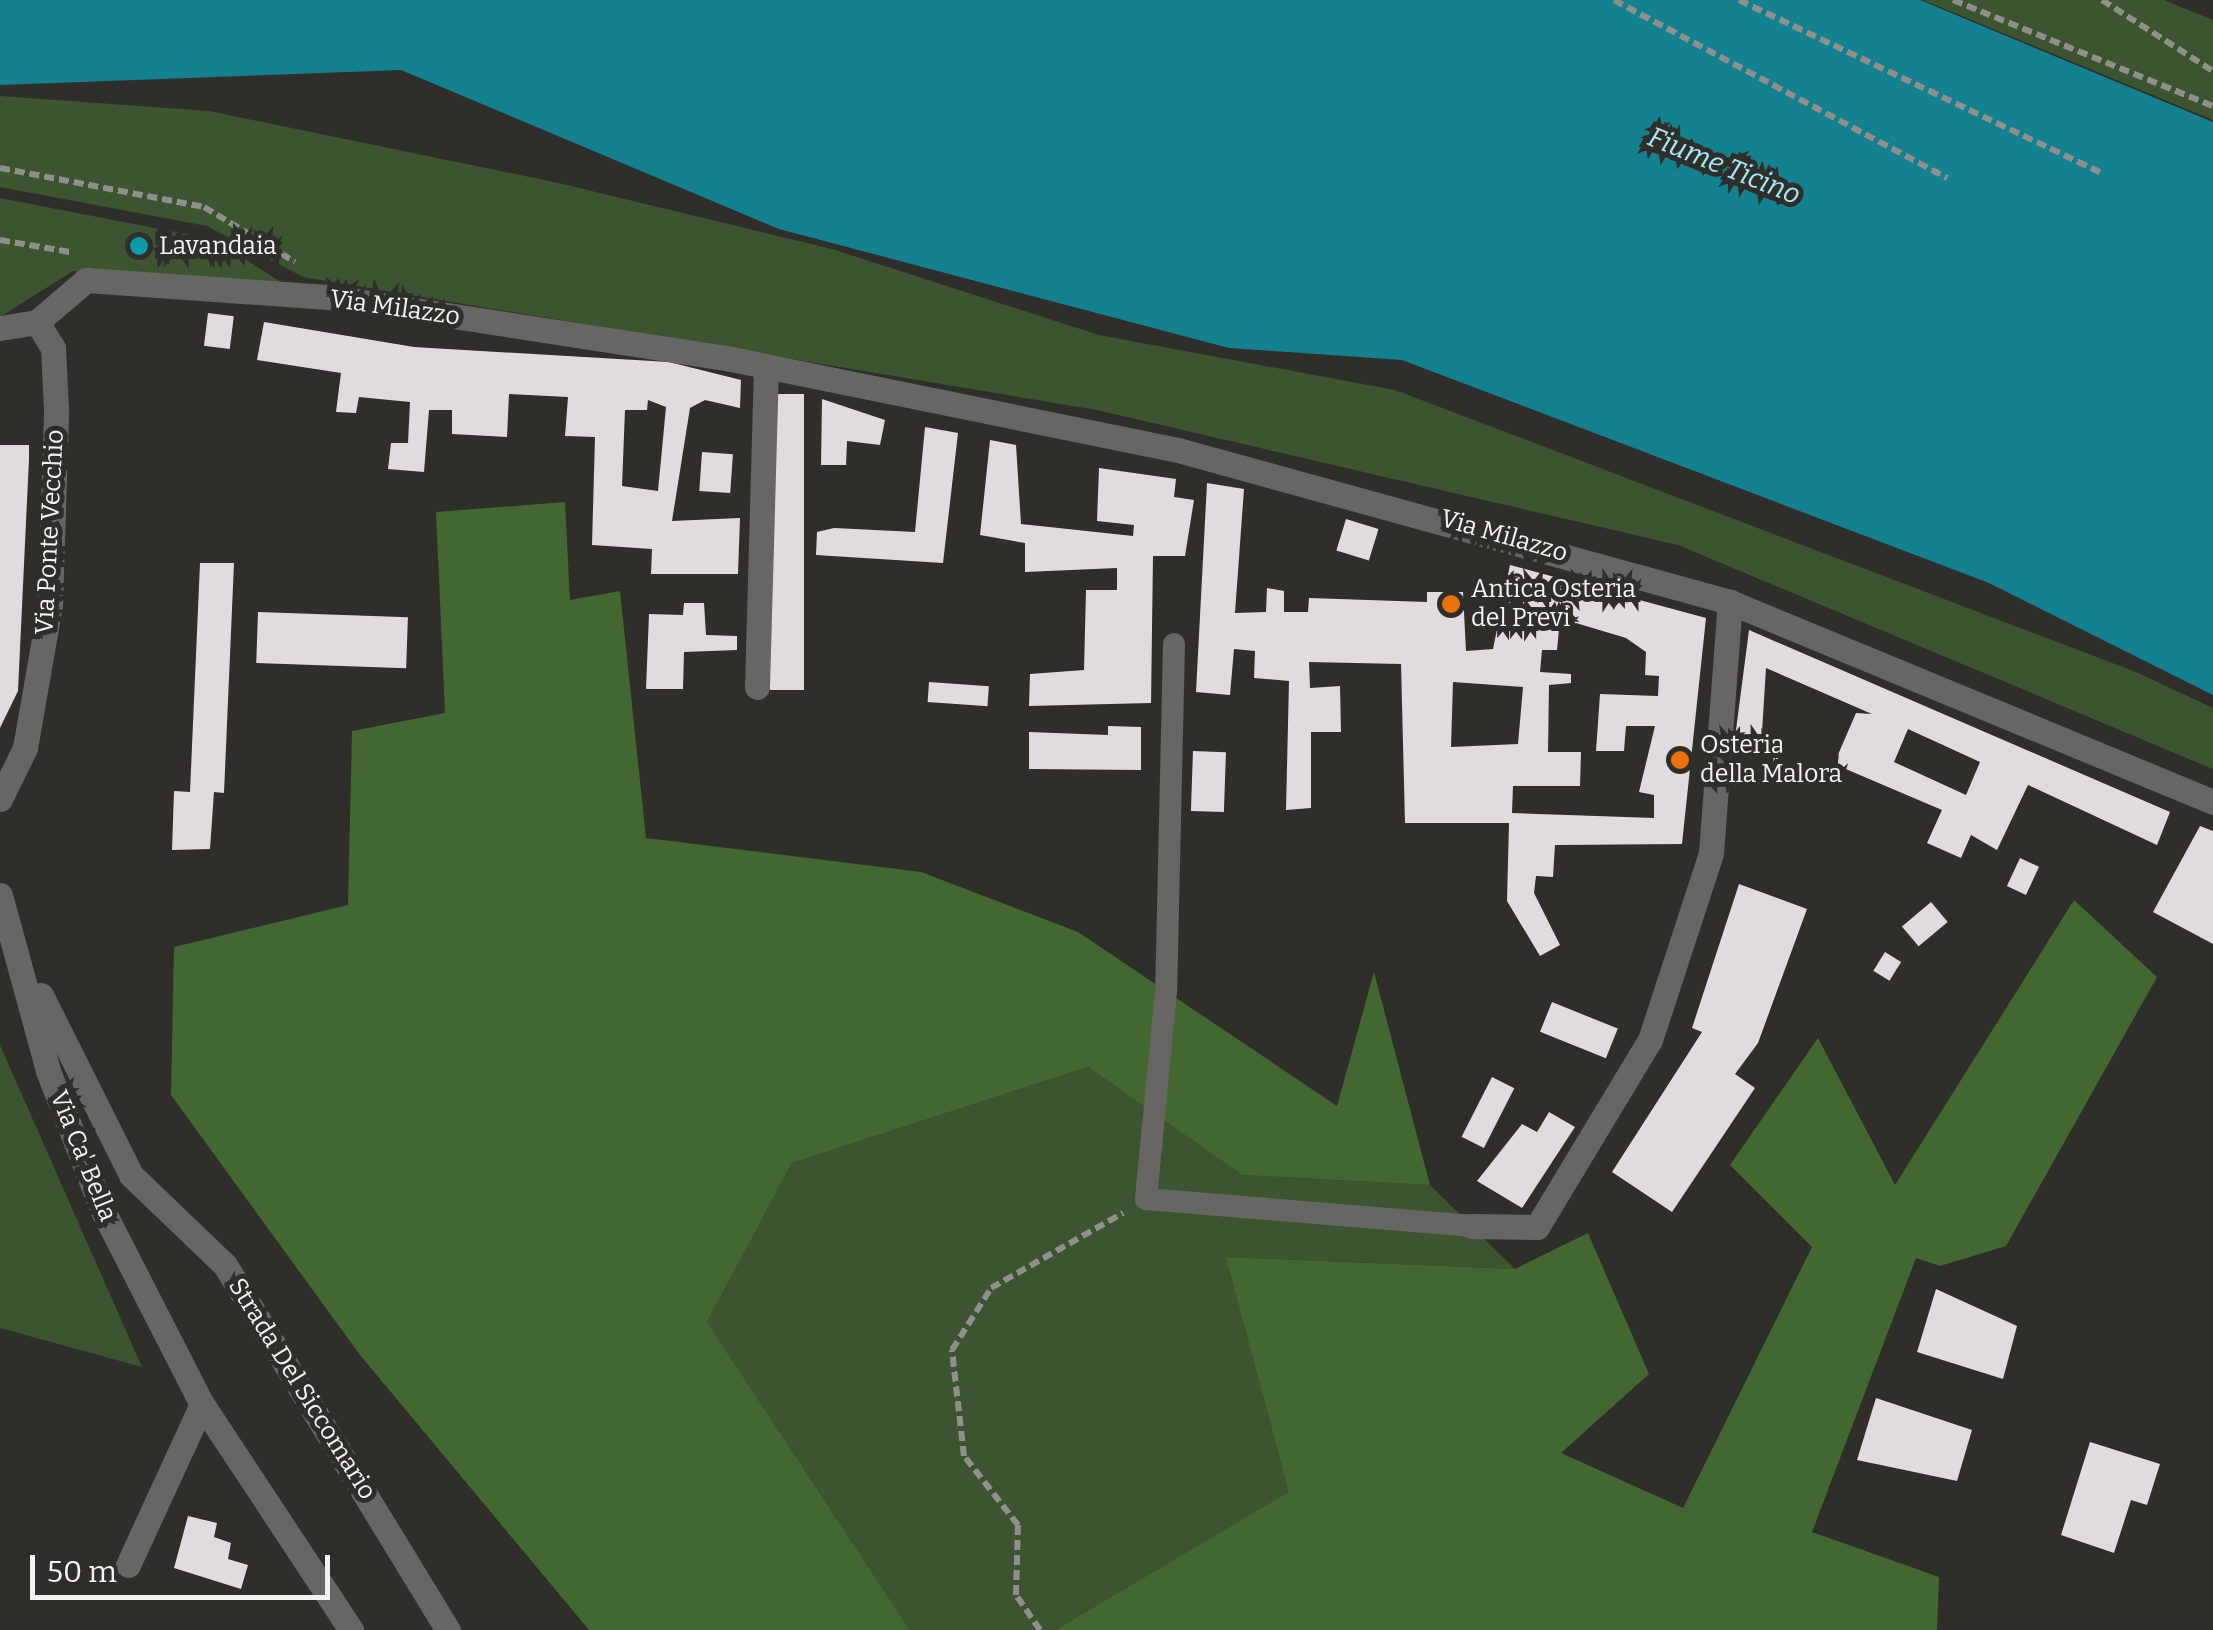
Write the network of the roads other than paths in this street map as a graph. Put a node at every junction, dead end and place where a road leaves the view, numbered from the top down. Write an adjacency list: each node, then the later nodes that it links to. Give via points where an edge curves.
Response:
1 (37, 322): 2 (street); 3 (street, Via Milazzo, via 86,280 331,297); 7 (street, Via Ponte Vecchio, via 53,348 56,409 50,605 25,748)
2 (0, 328)
3 (766, 366): 4 (street, Via Milazzo, via 1368,496); 6 (street)
4 (1730, 602): 8 (street, Via Milazzo); 11 (street, via 1711,853 1650,1040 1537,1227)
5 (1174, 644): 11 (lane, via 1166,991 1146,1200)
6 (757, 687)
7 (0, 799)
8 (2213, 802)
9 (0, 894): 10 (street, Via Ca' Bella)
10 (21, 955): 12 (street, Via Ca' Bella, via 48,1071 102,1209); 15 (street, Strada Del Siccomario, via 131,1175 225,1265)
11 (1471, 1226)
12 (202, 1404): 13 (street); 14 (street, Via Ca' Bella)
13 (128, 1565)
14 (351, 1630)
15 (448, 1630)

